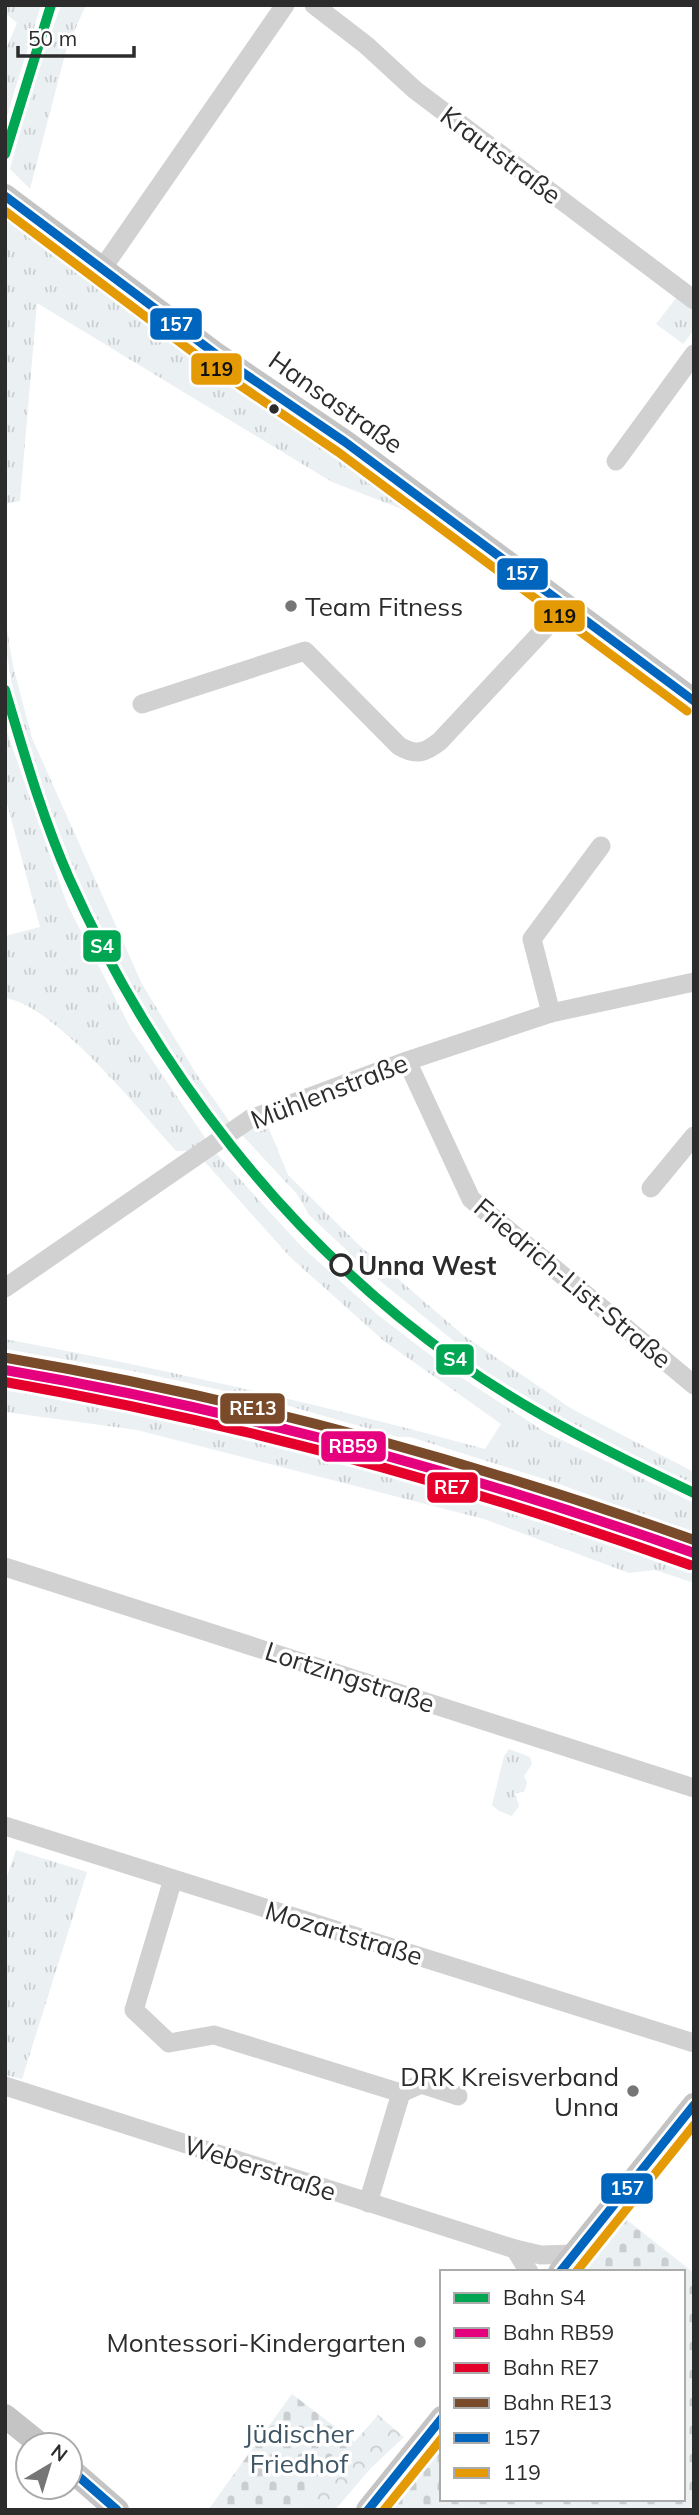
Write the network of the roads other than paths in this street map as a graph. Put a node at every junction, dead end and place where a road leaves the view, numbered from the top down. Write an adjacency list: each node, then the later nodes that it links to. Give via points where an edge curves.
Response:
1 (285, 5): 4 (street)
2 (314, 5): 5 (street, Krautstraße, via 415,90)
3 (5, 196): 4 (main road, Hansastraße)
4 (102, 269): 8 (main road, Hansastraße)
5 (694, 300)
6 (694, 354): 7 (street)
7 (616, 461)
8 (566, 606): 9 (main road, Hansastraße); 10 (street, via 440,741 417,754 400,746 305,651)
9 (694, 701)
10 (142, 704)
11 (601, 846): 13 (street, via 532,939)
12 (694, 982): 13 (street, Mühlenstraße)
13 (551, 1013): 14 (street, Mühlenstraße)
14 (407, 1061): 17 (street, Mühlenstraße, via 250,1119); 18 (street, Friedrich-List-Straße, via 471,1199)
15 (694, 1136): 16 (street)
16 (651, 1188)
17 (5, 1288)
18 (694, 1385)
19 (5, 1567): 20 (street, Lortzingstraße)
20 (694, 1788)
21 (5, 1826): 22 (street, Mozartstraße)
22 (173, 1879): 23 (street, Mozartstraße); 26 (street, via 134,2010 169,2043 214,2035)
23 (688, 2042): 24 (street, Mozartstraße)
24 (694, 2057)
25 (5, 2086): 29 (street, Weberstraße)
26 (401, 2093): 27 (street, via 421,2084); 29 (street)
27 (458, 2096)
28 (694, 2105): 31 (main road)
29 (368, 2203): 30 (street, Weberstraße)
30 (515, 2249): 31 (street, Weberstraße); 32 (street)
31 (567, 2263)
32 (528, 2270)
33 (5, 2416): 35 (main road)
34 (440, 2420): 38 (main road)
35 (24, 2431)
36 (84, 2481): 37 (main road)
37 (117, 2510)
38 (368, 2510)

